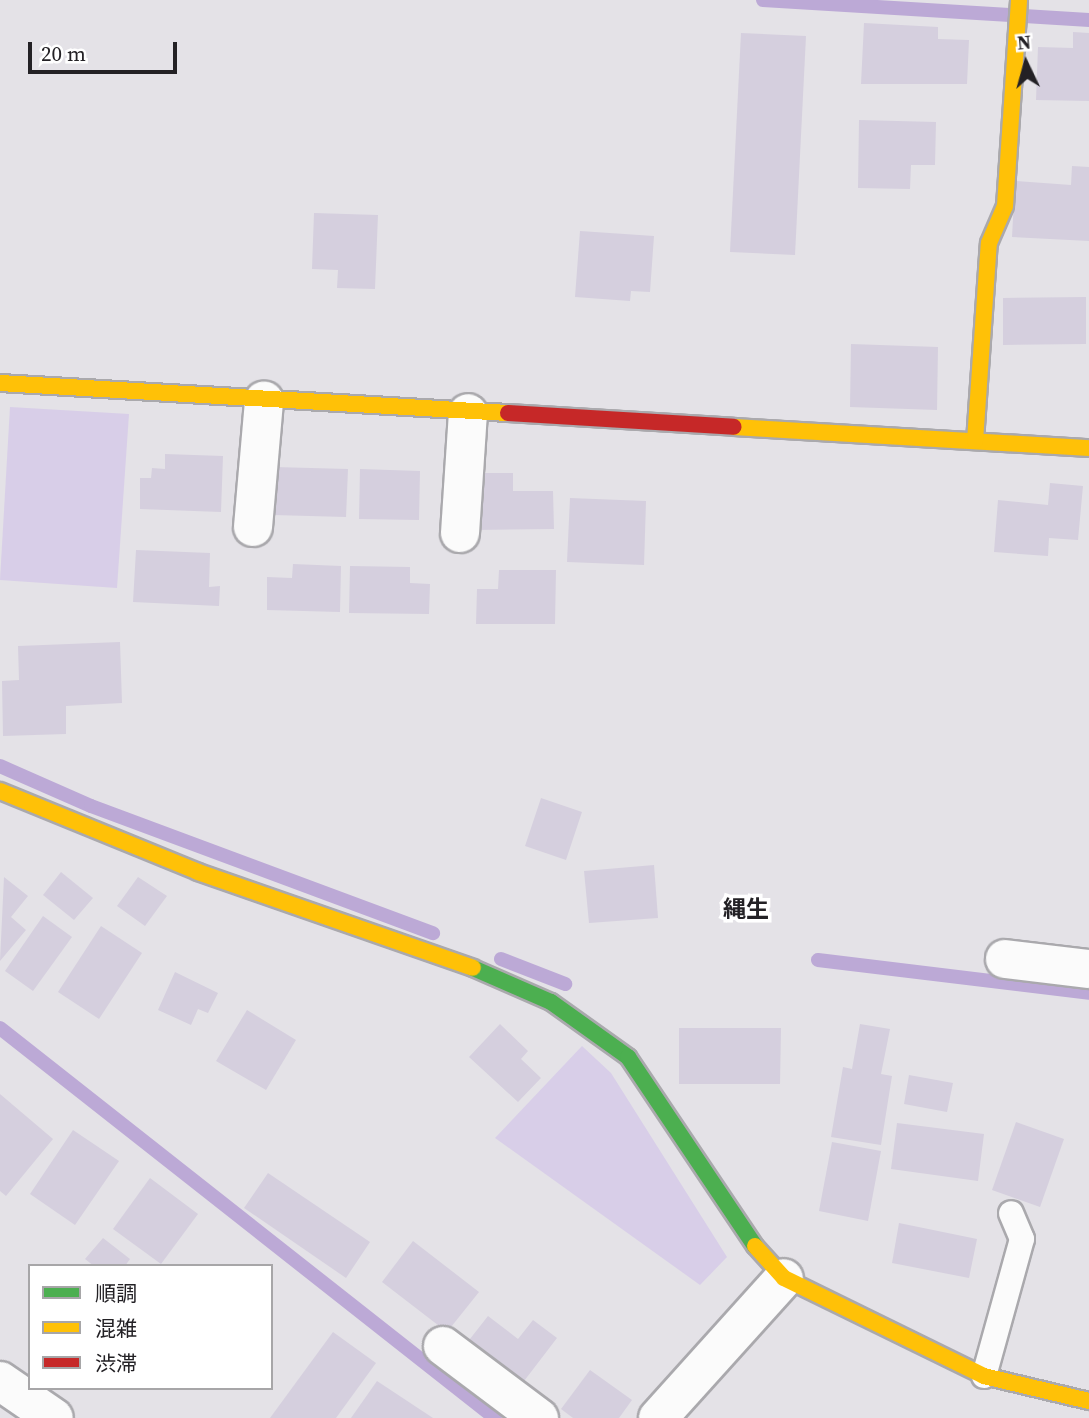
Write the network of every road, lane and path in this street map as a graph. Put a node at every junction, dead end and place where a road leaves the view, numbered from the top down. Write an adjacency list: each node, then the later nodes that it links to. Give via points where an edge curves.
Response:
1 (1019, 0): 5 (street, via 1005,206 989,243)
2 (0, 383): 3 (street)
3 (264, 400): 4 (street); 7 (street)
4 (468, 413): 5 (street); 8 (street)
5 (975, 441): 6 (street)
6 (1089, 448)
7 (253, 527)
8 (460, 533)
9 (0, 791): 13 (street, via 211,877 489,973 551,1002 628,1057 767,1264)
10 (1005, 959): 11 (street)
11 (1089, 969)
12 (1011, 1213): 15 (lane, via 1022,1239)
13 (784, 1278): 15 (street); 20 (street)
14 (443, 1346): 19 (street)
15 (984, 1376): 17 (street)
16 (3, 1390): 18 (street)
17 (1089, 1401)
18 (54, 1418)
19 (539, 1418)
20 (658, 1418)

